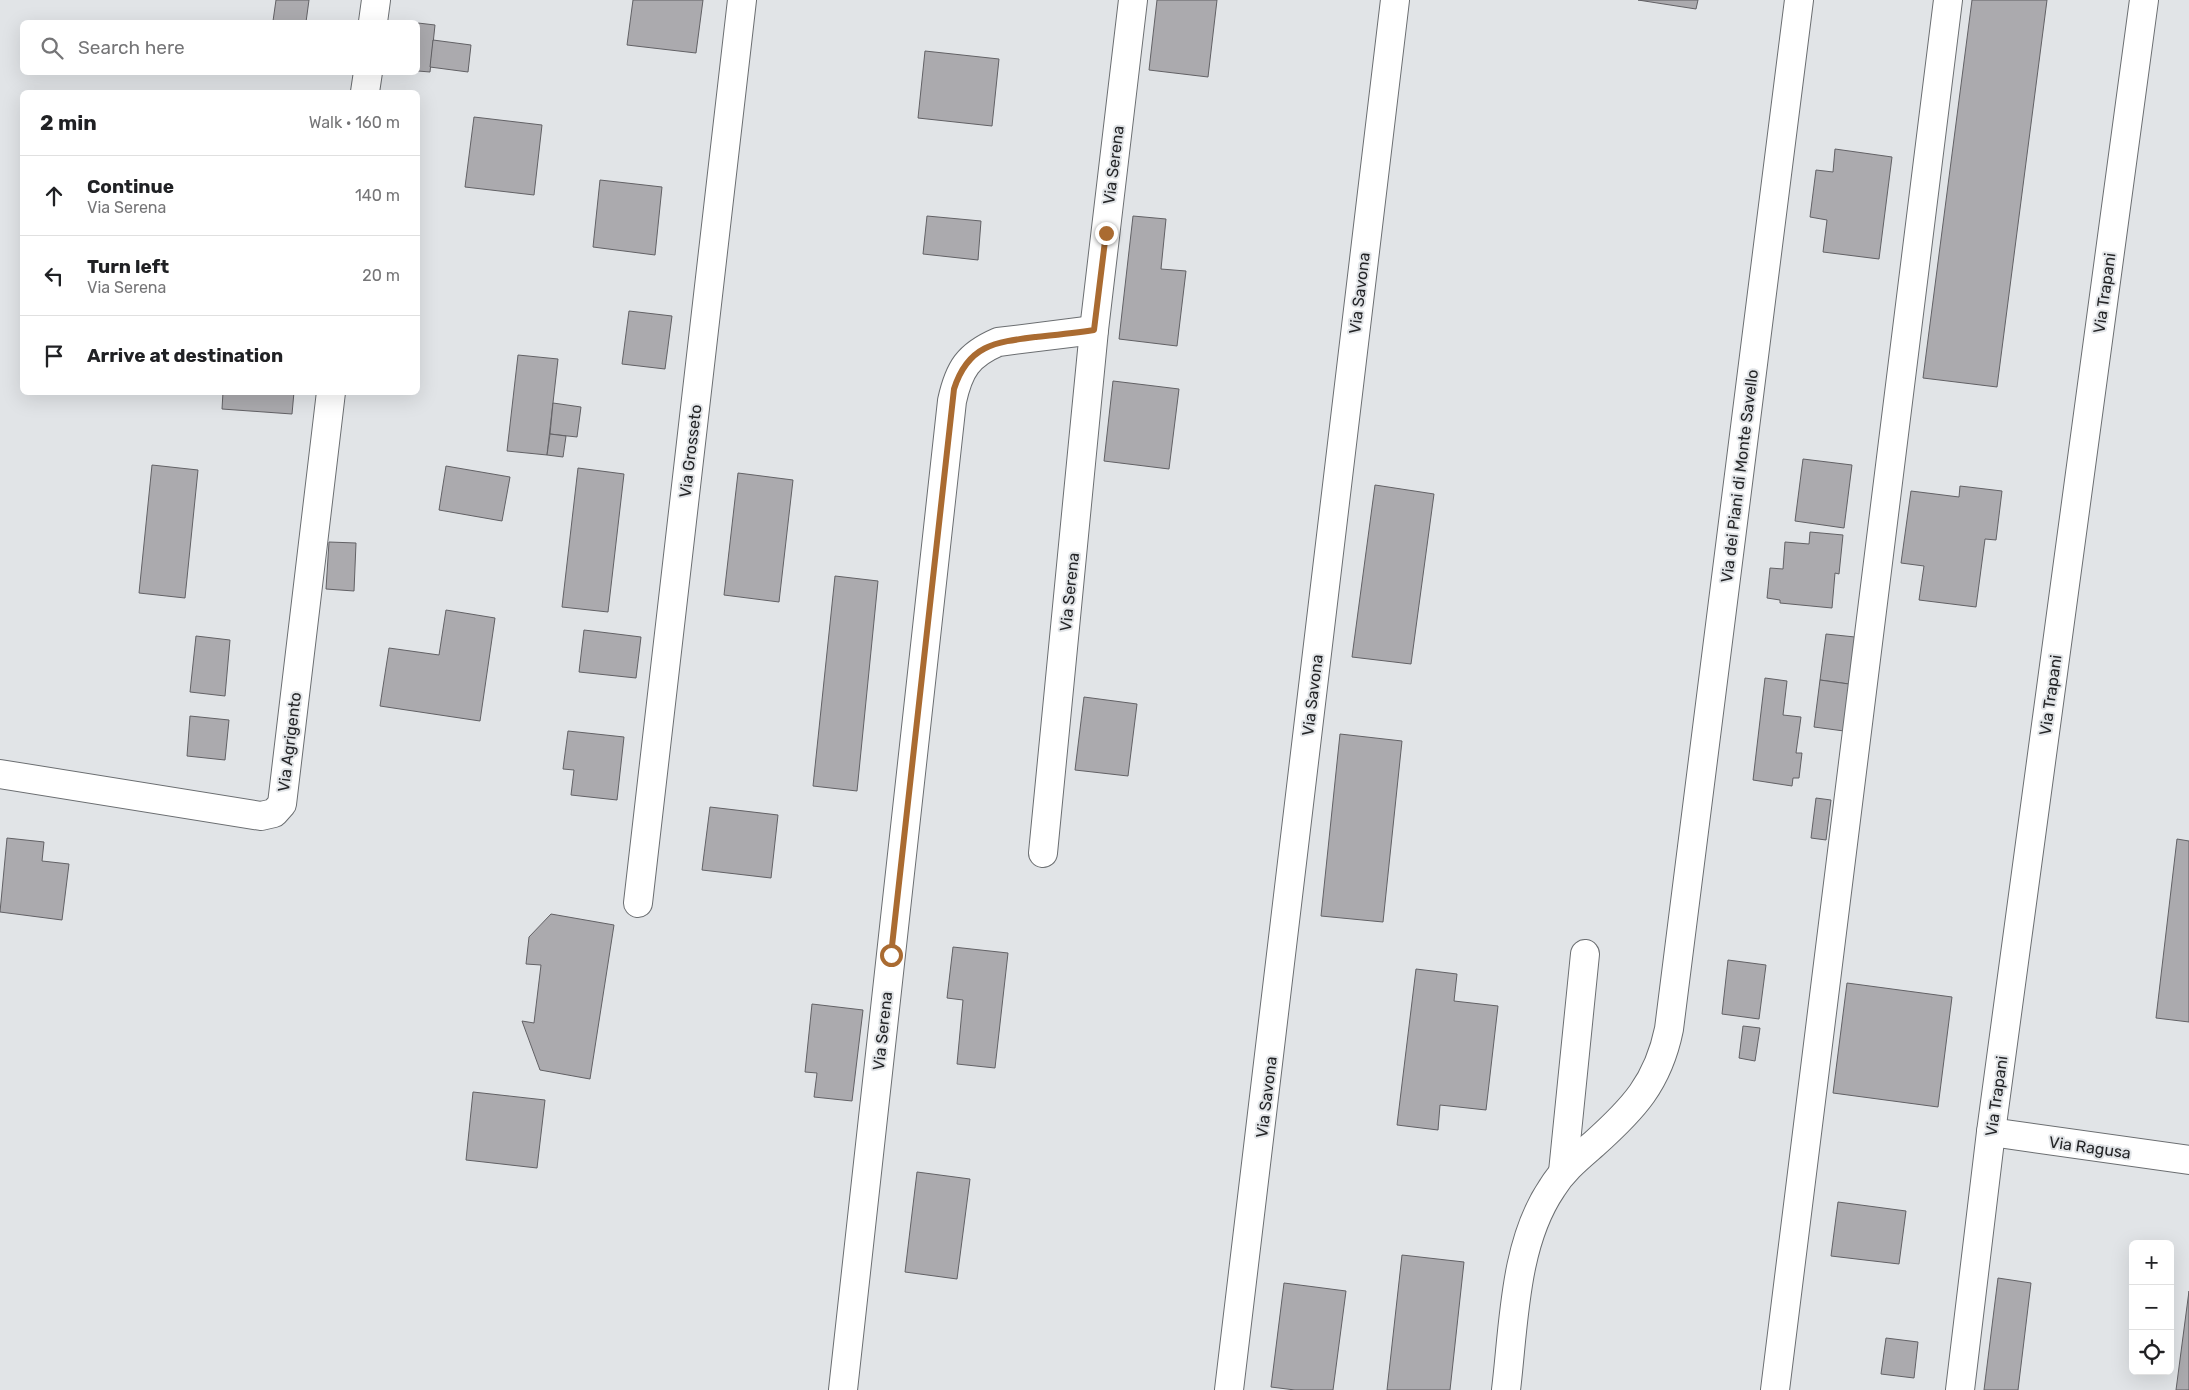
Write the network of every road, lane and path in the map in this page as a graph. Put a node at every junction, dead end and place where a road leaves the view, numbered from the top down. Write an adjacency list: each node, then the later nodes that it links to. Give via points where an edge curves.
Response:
1 (376, 0): 8 (street)
2 (742, 0): 15 (street, Via Grosseto)
3 (1133, 0): 11 (street, Via Serena)
4 (1395, 0): 21 (street, Via Savona)
5 (1799, 0): 19 (street, Via dei Piani di Monte Savello, via 1669,1030 1654,1074 1631,1110)
6 (1948, 0): 23 (street)
7 (2144, 0): 17 (street, Via Trapani)
8 (373, 20)
9 (368, 75): 10 (street)
10 (365, 90)
11 (1094, 330): 14 (street, Via Serena); 20 (street, Via Serena, via 989,345 966,362 953,395)
12 (331, 395): 13 (street, Via Agrigento, via 282,804 274,813 261,816)
13 (0, 774)
14 (1043, 854)
15 (638, 903)
16 (1585, 954): 19 (street)
17 (1991, 1132): 18 (street, Via Ragusa); 24 (street, Via Trapani)
18 (2189, 1160)
19 (1563, 1172): 22 (street, via 1540,1207 1525,1249)
20 (843, 1390)
21 (1230, 1390)
22 (1506, 1390)
23 (1774, 1390)
24 (1960, 1390)

